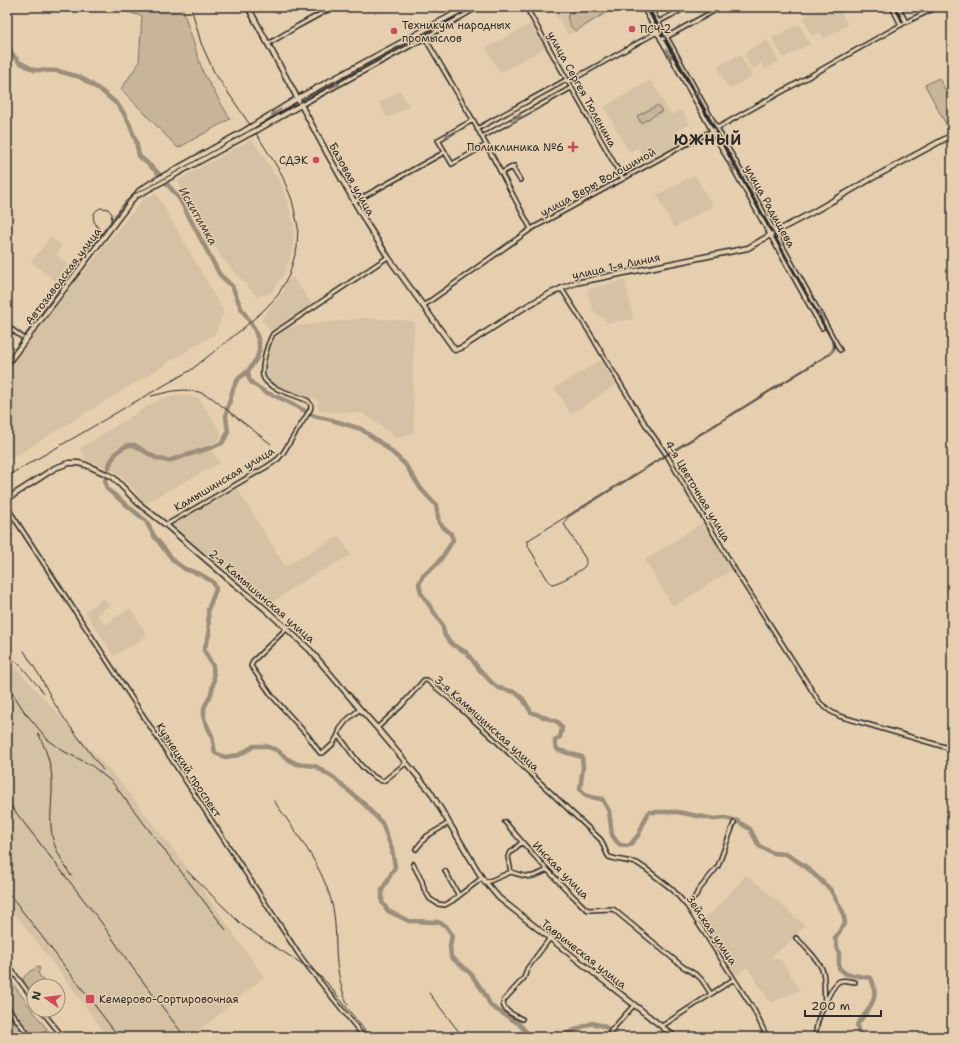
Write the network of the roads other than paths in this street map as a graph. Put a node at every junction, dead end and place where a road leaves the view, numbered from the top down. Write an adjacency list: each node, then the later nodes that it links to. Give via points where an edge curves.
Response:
1 (248, 7): 21 (main road, Базовая улица)
2 (333, 7): 21 (street)
3 (467, 7): 24 (main road, Автозаводская улица)
4 (478, 7): 18 (street)
5 (526, 7): 22 (street, улица Сергея Тюленина)
6 (644, 7): 17 (street, улица Радищева)
7 (650, 7): 13 (street, улица Радищева)
8 (687, 7): 13 (street)
9 (721, 7): 19 (street)
10 (892, 7): 15 (street)
11 (898, 7): 14 (street)
12 (937, 7): 14 (street, улица Веры Волошиной)
13 (658, 22): 16 (street, улица Радищева)
14 (906, 22): 15 (street, улица Веры Волошиной)
15 (901, 25): 27 (street, улица Веры Волошиной)
16 (662, 30): 17 (street); 19 (street, улица Радищева)
17 (657, 32): 20 (street, улица Радищева); 22 (street)
18 (425, 38): 25 (street, one-way to 18); 26 (street)
19 (667, 38): 20 (street); 27 (street, улица Радищева, one-way to 19)
20 (661, 40): 29 (street, улица Радищева, one-way to 29)
21 (268, 44): 24 (main road, Базовая улица)
22 (567, 81): 23 (street, улица Сергея Тюленина); 28 (street)
23 (571, 88): 31 (street, one-way to 23); 36 (street, улица Сергея Тюленина)
24 (298, 98): 25 (main road, Базовая улица); 34 (main road, Автозаводская улица, one-way to 34, bridge)
25 (301, 104): 34 (main road, Автозаводская улица, bridge); 38 (main road, Базовая улица)
26 (473, 120): 28 (street); 33 (street, one-way to 33, via 438,140)
27 (717, 128): 29 (street, улица Веры Волошиной); 40 (street, улица Радищева)
28 (477, 129): 31 (street)
29 (712, 131): 36 (street, улица Веры Волошиной); 41 (street, улица Радищева, one-way to 41)
30 (952, 134): 40 (main road)
31 (482, 137): 32 (street)
32 (486, 144): 33 (street, via 452,164); 35 (street)
33 (445, 152): 38 (street)
34 (177, 171): 47 (main road, Автозаводская улица, via 133,199)
35 (501, 173): 37 (street, via 513,167); 39 (street)
36 (623, 179): 39 (street, улица Веры Волошиной)
37 (520, 180)
38 (354, 202): 42 (main road, Базовая улица)
39 (532, 229): 44 (street, улица Веры Волошиной)
40 (775, 232): 41 (main road, улица 1-я Линия); 49 (street, улица Радищева, one-way to 40)
41 (770, 236): 43 (main road, улица 1-я Линия, via 748,248 591,279); 46 (street, улица Радищева)
42 (388, 257): 44 (main road, Базовая улица); 53 (street, Камышинская улица, via 274,334 268,343 263,369 264,379 273,387 311,404 310,410 283,453 268,466)
43 (561, 288): 48 (main road, улица 1-я Линия); 58 (street, 4-я Цветочная улица, via 820,703 839,716)
44 (423, 306): 48 (main road, Базовая улица)
45 (7, 326): 47 (street)
46 (822, 328)
47 (26, 340): 50 (main road, Автозаводская улица)
48 (455, 350)
49 (840, 350)
50 (7, 363)
51 (7, 499): 53 (main road, 2-я Камышинская улица, via 55,468 74,462 113,477 138,503)
52 (7, 507): 89 (street, Кузнецкий проспект, via 295,947)
53 (166, 525): 54 (main road, 2-я Камышинская улица)
54 (286, 628): 55 (main road, 2-я Камышинская улица, via 310,650); 57 (street, via 251,666 272,696 320,753 334,744)
55 (360, 709): 56 (main road, 2-я Камышинская улица); 57 (street, via 347,720)
56 (377, 728): 59 (main road, 2-я Камышинская улица); 60 (street, 3-я Камышинская улица, via 426,680 502,746)
57 (338, 736): 59 (street, via 366,771 382,781)
58 (952, 751)
59 (406, 762): 62 (main road, 2-я Камышинская улица, via 430,791)
60 (551, 794): 73 (street, Зейская улица, via 601,840 609,857 637,863 672,889)
61 (505, 822): 64 (street, Инская улица)
62 (449, 823): 65 (street, via 427,836); 70 (main road, 2-я Камышинская улица)
63 (734, 823): 73 (street, via 718,866)
64 (522, 842): 67 (street, Инская улица); 69 (street, via 508,857)
65 (416, 849)
66 (413, 864): 72 (street, via 430,899 445,905)
67 (547, 870): 69 (street, via 531,877); 80 (street, Инская улица, via 588,910 613,909 682,966 698,976)
68 (445, 871): 72 (street)
69 (511, 872): 71 (street)
70 (482, 878): 71 (main road, 2-я Камышинская улица); 72 (street)
71 (485, 883): 74 (main road, Таврическая улица, via 499,898)
72 (459, 896)
73 (687, 906): 77 (street, Зейская улица)
74 (550, 938): 82 (main road, Таврическая улица); 85 (street, via 524,978 502,1004 505,1009)
75 (796, 938): 81 (street, via 814,957 823,972)
76 (7, 964): 79 (street)
77 (734, 979): 80 (street); 92 (street, Зейская улица, via 754,1010)
78 (856, 982): 81 (street, via 839,981)
79 (26, 989)
80 (711, 994): 86 (street)
81 (825, 1004): 93 (street)
82 (634, 1005): 86 (main road, Таврическая улица); 90 (street, via 610,1032)
83 (7, 1007): 87 (street)
84 (48, 1018): 88 (street)
85 (522, 1019)
86 (662, 1026): 91 (main road, Таврическая улица)
87 (30, 1037)
88 (63, 1037)
89 (364, 1037)
90 (613, 1037)
91 (675, 1037)
92 (767, 1037)
93 (815, 1037)

